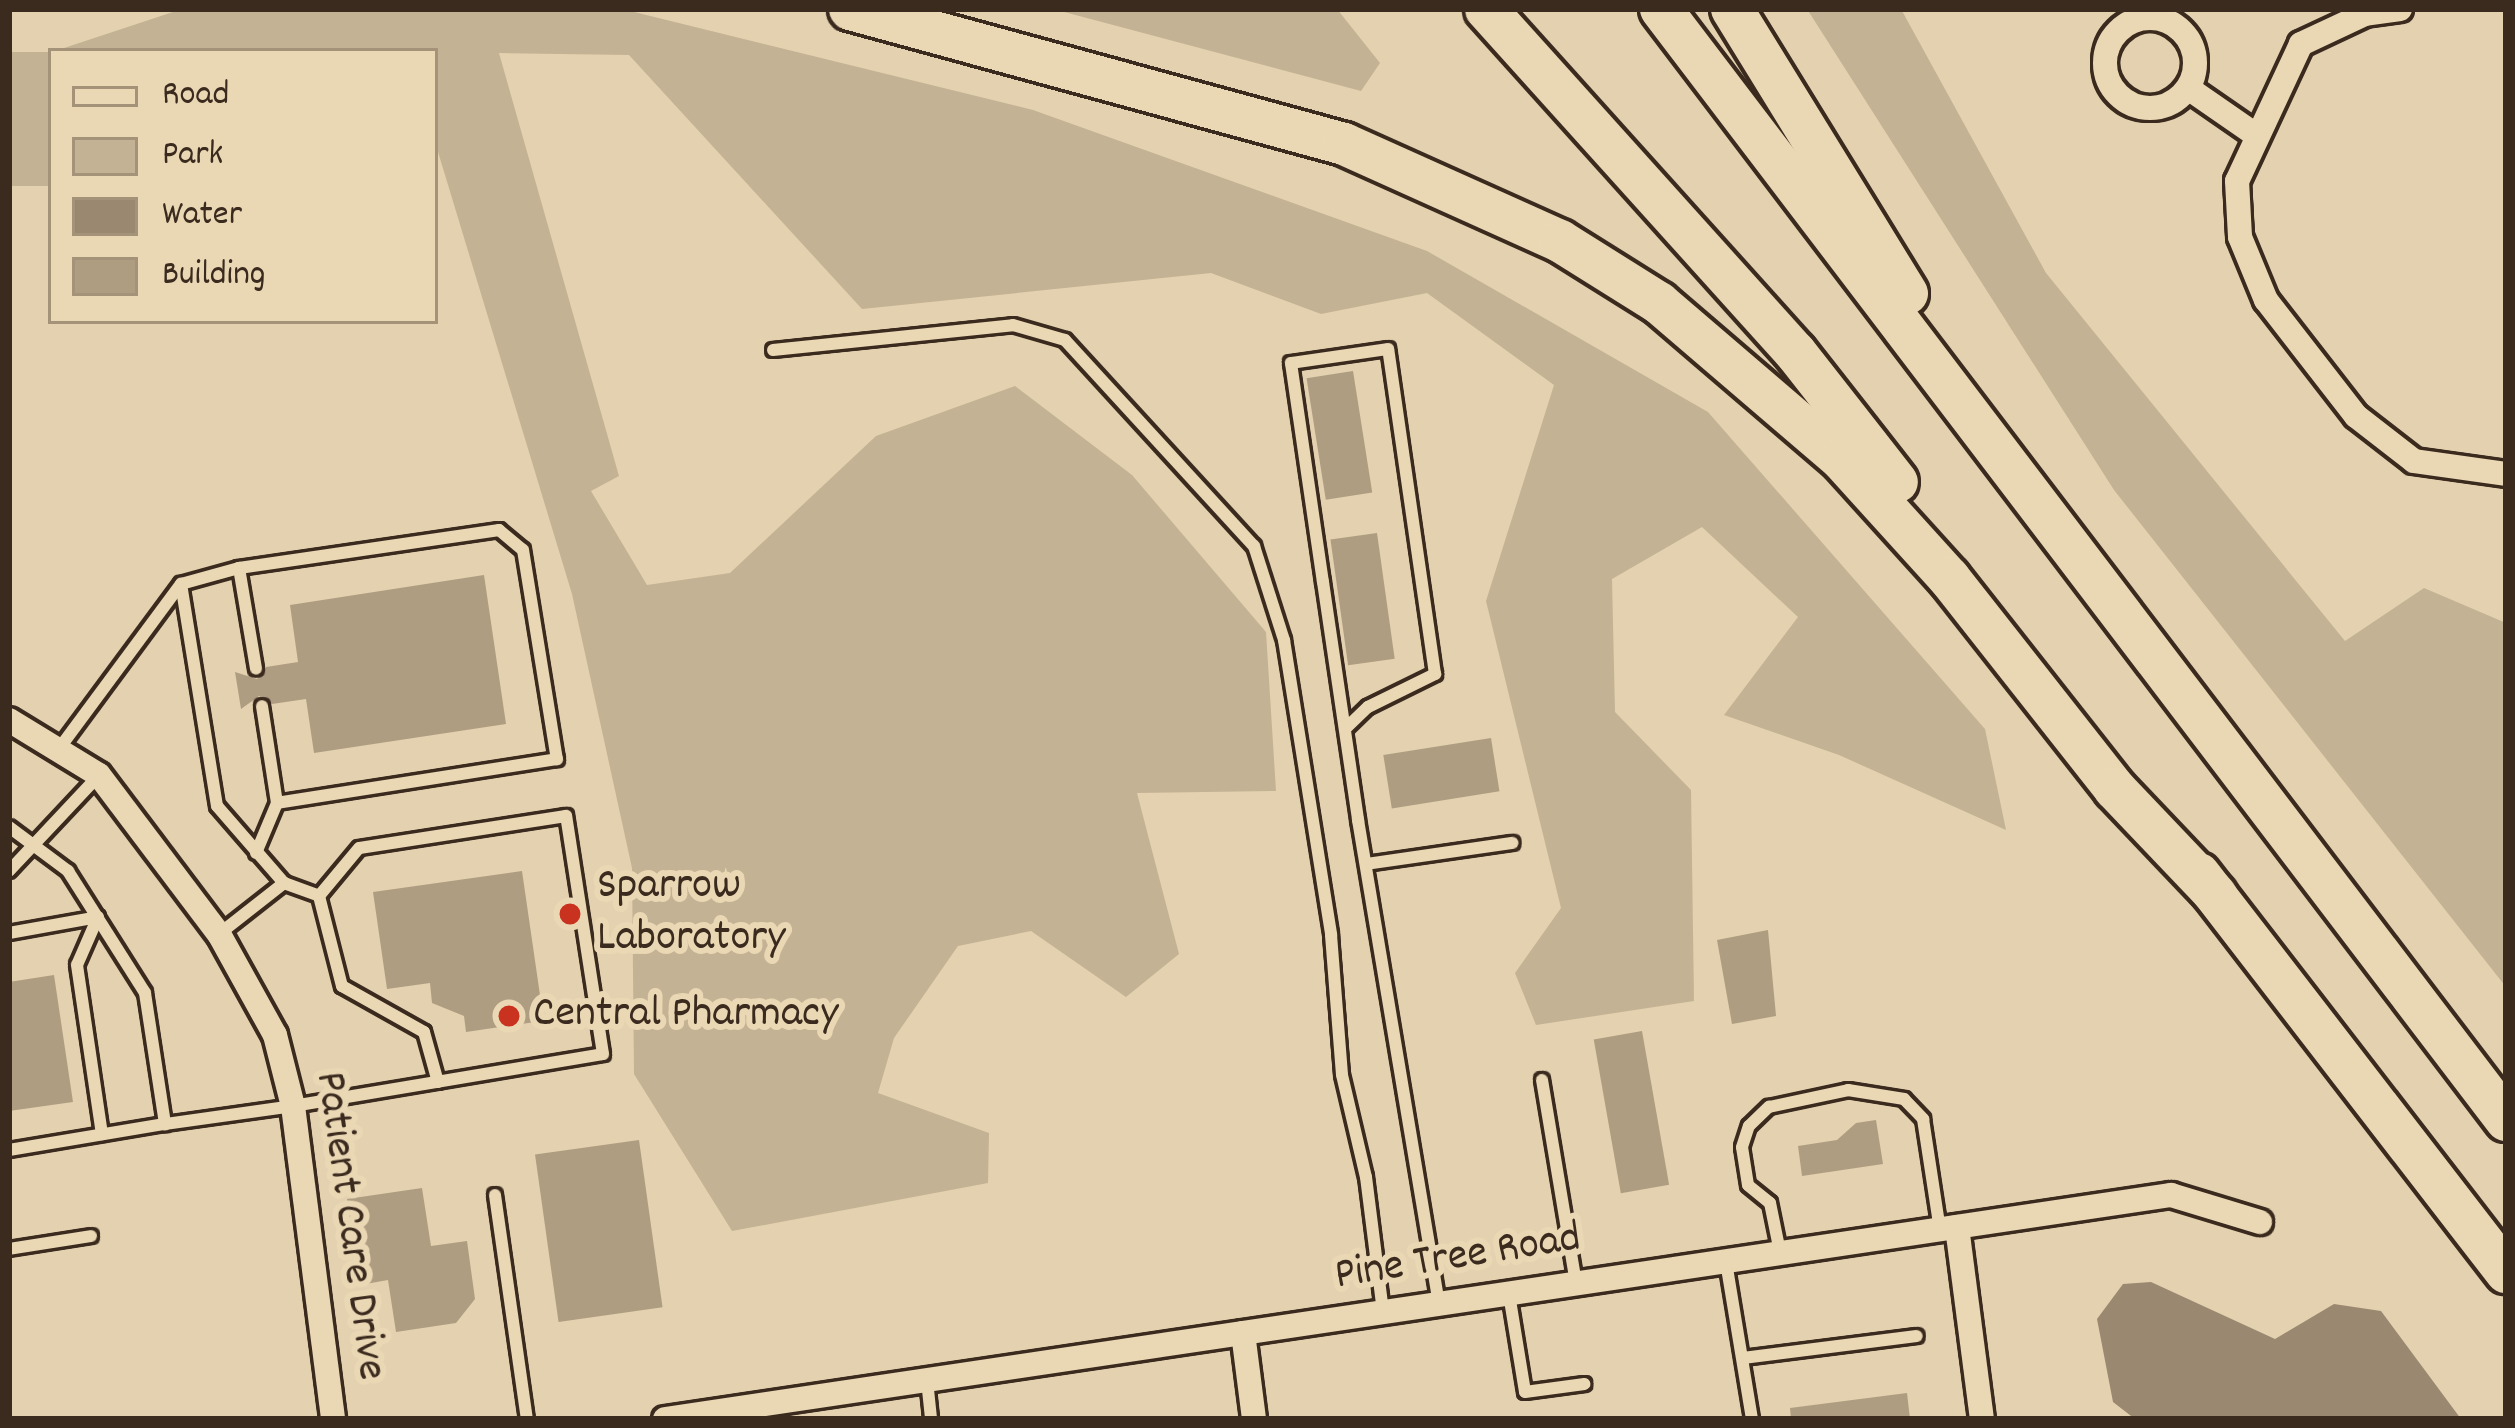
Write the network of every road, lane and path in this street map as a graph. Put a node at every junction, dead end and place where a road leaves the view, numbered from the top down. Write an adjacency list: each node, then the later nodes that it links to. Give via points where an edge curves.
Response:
1 (850, 9): 27 (highway, via 1343,144 1560,241 1658,303 1841,459 1949,578 2115,789)
2 (1486, 9): 27 (highway, via 1795,352)
3 (1661, 9): 10 (highway)
4 (1732, 9): 10 (highway)
5 (2400, 9): 7 (street, via 2365,14 2301,44)
6 (2188, 88): 7 (street)
7 (2256, 135): 9 (street, via 2237,181 2240,237 2266,300 2356,416 2414,461)
8 (773, 350): 50 (lane, via 1013,326 1064,340 1254,546 1284,640)
9 (2506, 474)
10 (2057, 533): 35 (highway)
11 (239, 568): 12 (lane); 13 (lane); 19 (lane, via 499,530 515,538 528,564 556,759)
12 (181, 584): 17 (lane); 23 (lane, via 214,794)
13 (256, 669)
14 (262, 706): 19 (lane)
15 (9, 720): 17 (street, Patient Care Drive)
16 (1345, 729): 16 (lane, via 1291,363 1388,349 1435,674 1368,707); 24 (lane)
17 (61, 746): 18 (street, Patient Care Drive)
18 (99, 775): 22 (lane); 31 (street, Patient Care Drive)
19 (277, 803): 23 (lane)
20 (9, 827): 22 (lane)
21 (1512, 843): 24 (lane)
22 (33, 845): 25 (lane); 29 (lane, via 68,871)
23 (256, 853): 26 (lane)
24 (1366, 864): 49 (lane)
25 (9, 871)
26 (284, 884): 28 (lane); 31 (lane)
27 (2216, 895): 46 (highway)
28 (320, 896): 33 (lane, via 342,986 424,1032); 33 (lane, via 359,848 566,816 603,1054)
29 (98, 917): 30 (lane); 36 (lane, via 146,993); 37 (lane, via 77,965)
30 (9, 933)
31 (219, 934): 34 (street, Patient Care Drive, via 274,1035)
32 (1542, 1080): 47 (lane)
33 (438, 1082): 34 (lane)
34 (293, 1106): 36 (lane); 56 (street, Patient Care Drive)
35 (2506, 1120)
36 (165, 1124): 37 (lane)
37 (102, 1134): 38 (lane)
38 (9, 1150)
39 (495, 1195): 57 (lane)
40 (2260, 1222): 41 (street, Pine Tree Road, via 2171,1196)
41 (1948, 1229): 44 (street, Pine Tree Road); 44 (lane, via 1923,1119 1904,1100 1848,1090 1769,1107 1750,1126 1742,1147 1748,1184 1770,1203); 62 (street)
42 (91, 1236): 43 (lane)
43 (9, 1249)
44 (1780, 1254): 45 (street, Pine Tree Road)
45 (1726, 1262): 47 (street, Pine Tree Road); 53 (lane)
46 (2506, 1272)
47 (1576, 1284): 48 (street, Pine Tree Road)
48 (1509, 1294): 49 (street, Pine Tree Road); 55 (lane, via 1525,1392)
49 (1440, 1304): 50 (street, Pine Tree Road)
50 (1383, 1314): 51 (street, Pine Tree Road)
51 (1243, 1333): 54 (street, Pine Tree Road); 60 (street)
52 (1917, 1336): 53 (lane)
53 (1743, 1358): 61 (lane)
54 (927, 1380): 58 (street, Pine Tree Road); 59 (lane)
55 (1584, 1384)
56 (332, 1419)
57 (527, 1419)
58 (665, 1419)
59 (931, 1419)
60 (1254, 1419)
61 (1753, 1419)
62 (1982, 1419)

